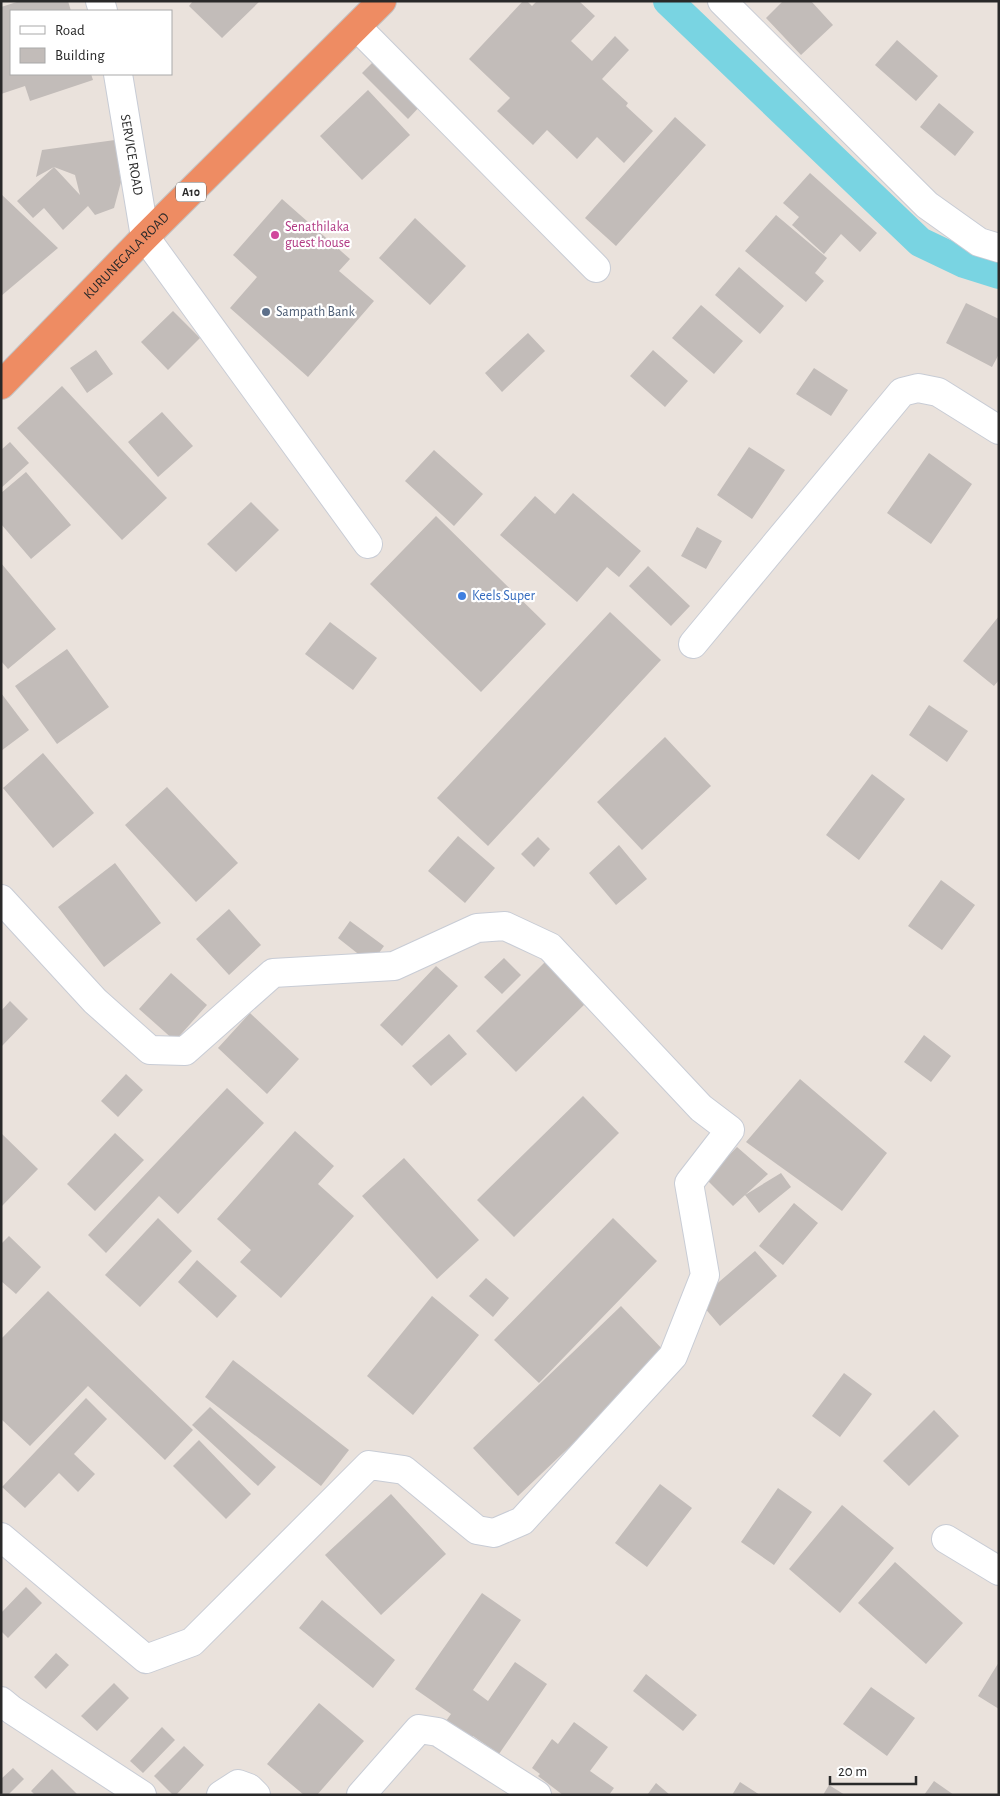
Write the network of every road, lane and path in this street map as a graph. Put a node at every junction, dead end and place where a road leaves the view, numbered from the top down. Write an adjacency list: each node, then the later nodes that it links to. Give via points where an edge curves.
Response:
1 (382, 1): 3 (highway, KURUNEGALA ROAD / A10)
2 (722, 1): 6 (street, via 927,205 980,242)
3 (357, 27): 5 (highway, KURUNEGALA ROAD / A10); 7 (street)
4 (118, 75): 5 (street, SERVICE ROAD)
5 (145, 237): 8 (highway, KURUNEGALA ROAD / A10); 10 (street)
6 (999, 248)
7 (596, 268)
8 (1, 385)
9 (999, 430): 11 (street, via 938,392 918,388 902,392)
10 (368, 544)
11 (693, 644)
12 (1, 899): 13 (street, via 95,1001 150,1050 185,1051 273,973 394,966 477,928 505,926 550,947 701,1108 730,1130 689,1183 705,1275 673,1356 522,1521 494,1533 477,1530 404,1470 369,1465 192,1642 146,1659)
13 (1, 1537)
14 (946, 1539): 15 (street)
15 (999, 1571)
16 (1, 1700): 17 (street)
17 (142, 1795)
18 (221, 1795): 19 (street, via 238,1784)
19 (256, 1795)
20 (361, 1795): 21 (street, via 419,1729 438,1732)
21 (537, 1795)

